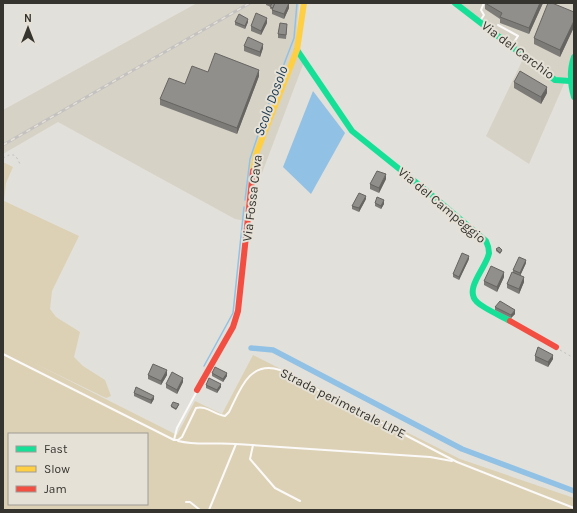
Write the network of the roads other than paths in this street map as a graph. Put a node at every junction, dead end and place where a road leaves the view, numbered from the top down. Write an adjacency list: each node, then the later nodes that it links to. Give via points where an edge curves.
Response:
1 (304, 3): 7 (street, Via Fossa Cava)
2 (456, 3): 4 (street, Via del Cerchio)
3 (484, 3): 4 (lane, via 481,10 484,15)
4 (479, 21): 6 (street, Via del Cerchio)
5 (498, 25): 6 (lane, via 518,36)
6 (511, 46): 9 (street, Via del Cerchio, via 555,80)
7 (297, 50): 11 (street, Via del Campeggio, via 358,138 428,192 490,246 490,253 474,286 473,294 477,302); 13 (street, Via Fossa Cava, via 256,154 237,317)
8 (574, 58): 9 (street)
9 (570, 81): 10 (street, Via del Cerchio)
10 (574, 97)
11 (556, 347)
12 (3, 354): 14 (lane, Strada perimetrale LIPE)
13 (197, 390): 14 (lane)
14 (174, 440): 15 (lane, Strada perimetrale LIPE, via 197,444); 17 (lane, Strada perimetrale LIPE, via 182,437 196,408 202,407 225,416 246,379 258,369 271,367)
15 (236, 444): 16 (lane, Strada perimetrale LIPE); 22 (lane)
16 (253, 445): 17 (lane, Strada perimetrale LIPE, via 430,457); 18 (lane, via 250,459 275,488)
17 (457, 462): 20 (lane, Strada perimetrale LIPE)
18 (300, 501)
19 (186, 502): 21 (lane)
20 (574, 508)
21 (200, 510)
22 (209, 510)

